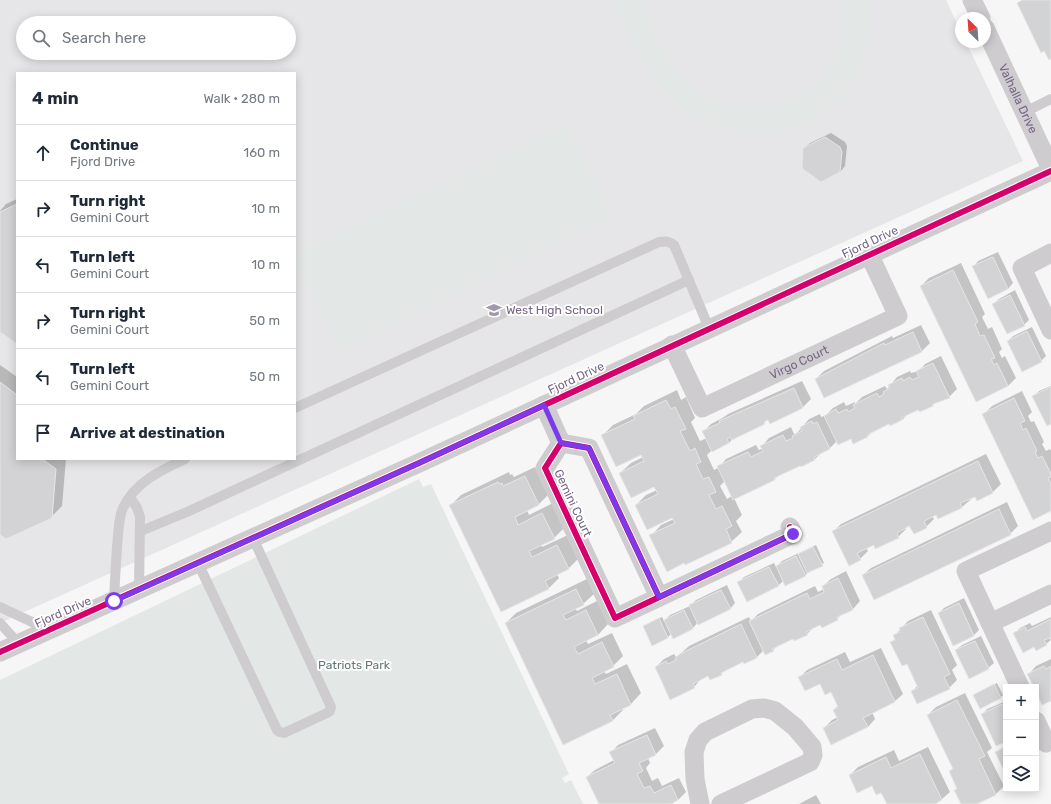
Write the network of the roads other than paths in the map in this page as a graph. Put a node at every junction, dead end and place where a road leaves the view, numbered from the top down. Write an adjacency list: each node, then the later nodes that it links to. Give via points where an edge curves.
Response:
1 (972, 0): 2 (street)
2 (977, 12)
3 (991, 41): 5 (street, Valhalla Drive)
4 (1051, 99): 5 (lane)
5 (1024, 112): 6 (street, Valhalla Drive)
6 (1051, 170): 8 (street, Fjord Drive)
7 (1051, 253): 11 (street, via 1022,268)
8 (869, 254): 10 (street, Fjord Drive); 12 (street, Virgo Court, via 898,316 702,408)
9 (689, 280): 10 (lane); 14 (lane, via 674,245 670,242 659,242); 19 (lane, via 187,512)
10 (709, 328): 12 (street, Fjord Drive)
11 (1051, 330)
12 (672, 345): 13 (street, Fjord Drive)
13 (544, 405): 15 (street); 21 (street, Fjord Drive)
14 (296, 408)
15 (561, 443): 25 (street, via 589,448); 25 (street, Gemini Court, via 545,468 615,618)
16 (182, 460): 17 (lane, via 147,479)
17 (130, 497): 19 (lane, via 140,517); 26 (lane, via 120,517)
18 (790, 527): 25 (street, Gemini Court, via 793,534)
19 (140, 531): 23 (lane)
20 (1051, 532): 29 (street, via 966,571)
21 (253, 538): 22 (street, Fjord Drive); 22 (lane, via 331,707 327,713 284,732 277,730)
22 (198, 563): 23 (street, Fjord Drive)
23 (139, 590): 26 (street, Fjord Drive)
24 (1051, 594): 29 (street)
25 (659, 597)
26 (114, 601): 30 (street, Fjord Drive)
27 (0, 607): 30 (lane)
28 (0, 623): 31 (lane)
29 (990, 623): 33 (street)
30 (49, 630): 31 (street, Fjord Drive)
31 (19, 644): 32 (street, Fjord Drive)
32 (0, 652)
33 (1019, 684)
34 (1039, 728): 35 (street)
35 (1046, 743)
36 (700, 804): 37 (street, via 695,779 694,752 698,740 706,732 752,709 764,708 775,711 812,747 813,755 810,762)
37 (721, 804)

